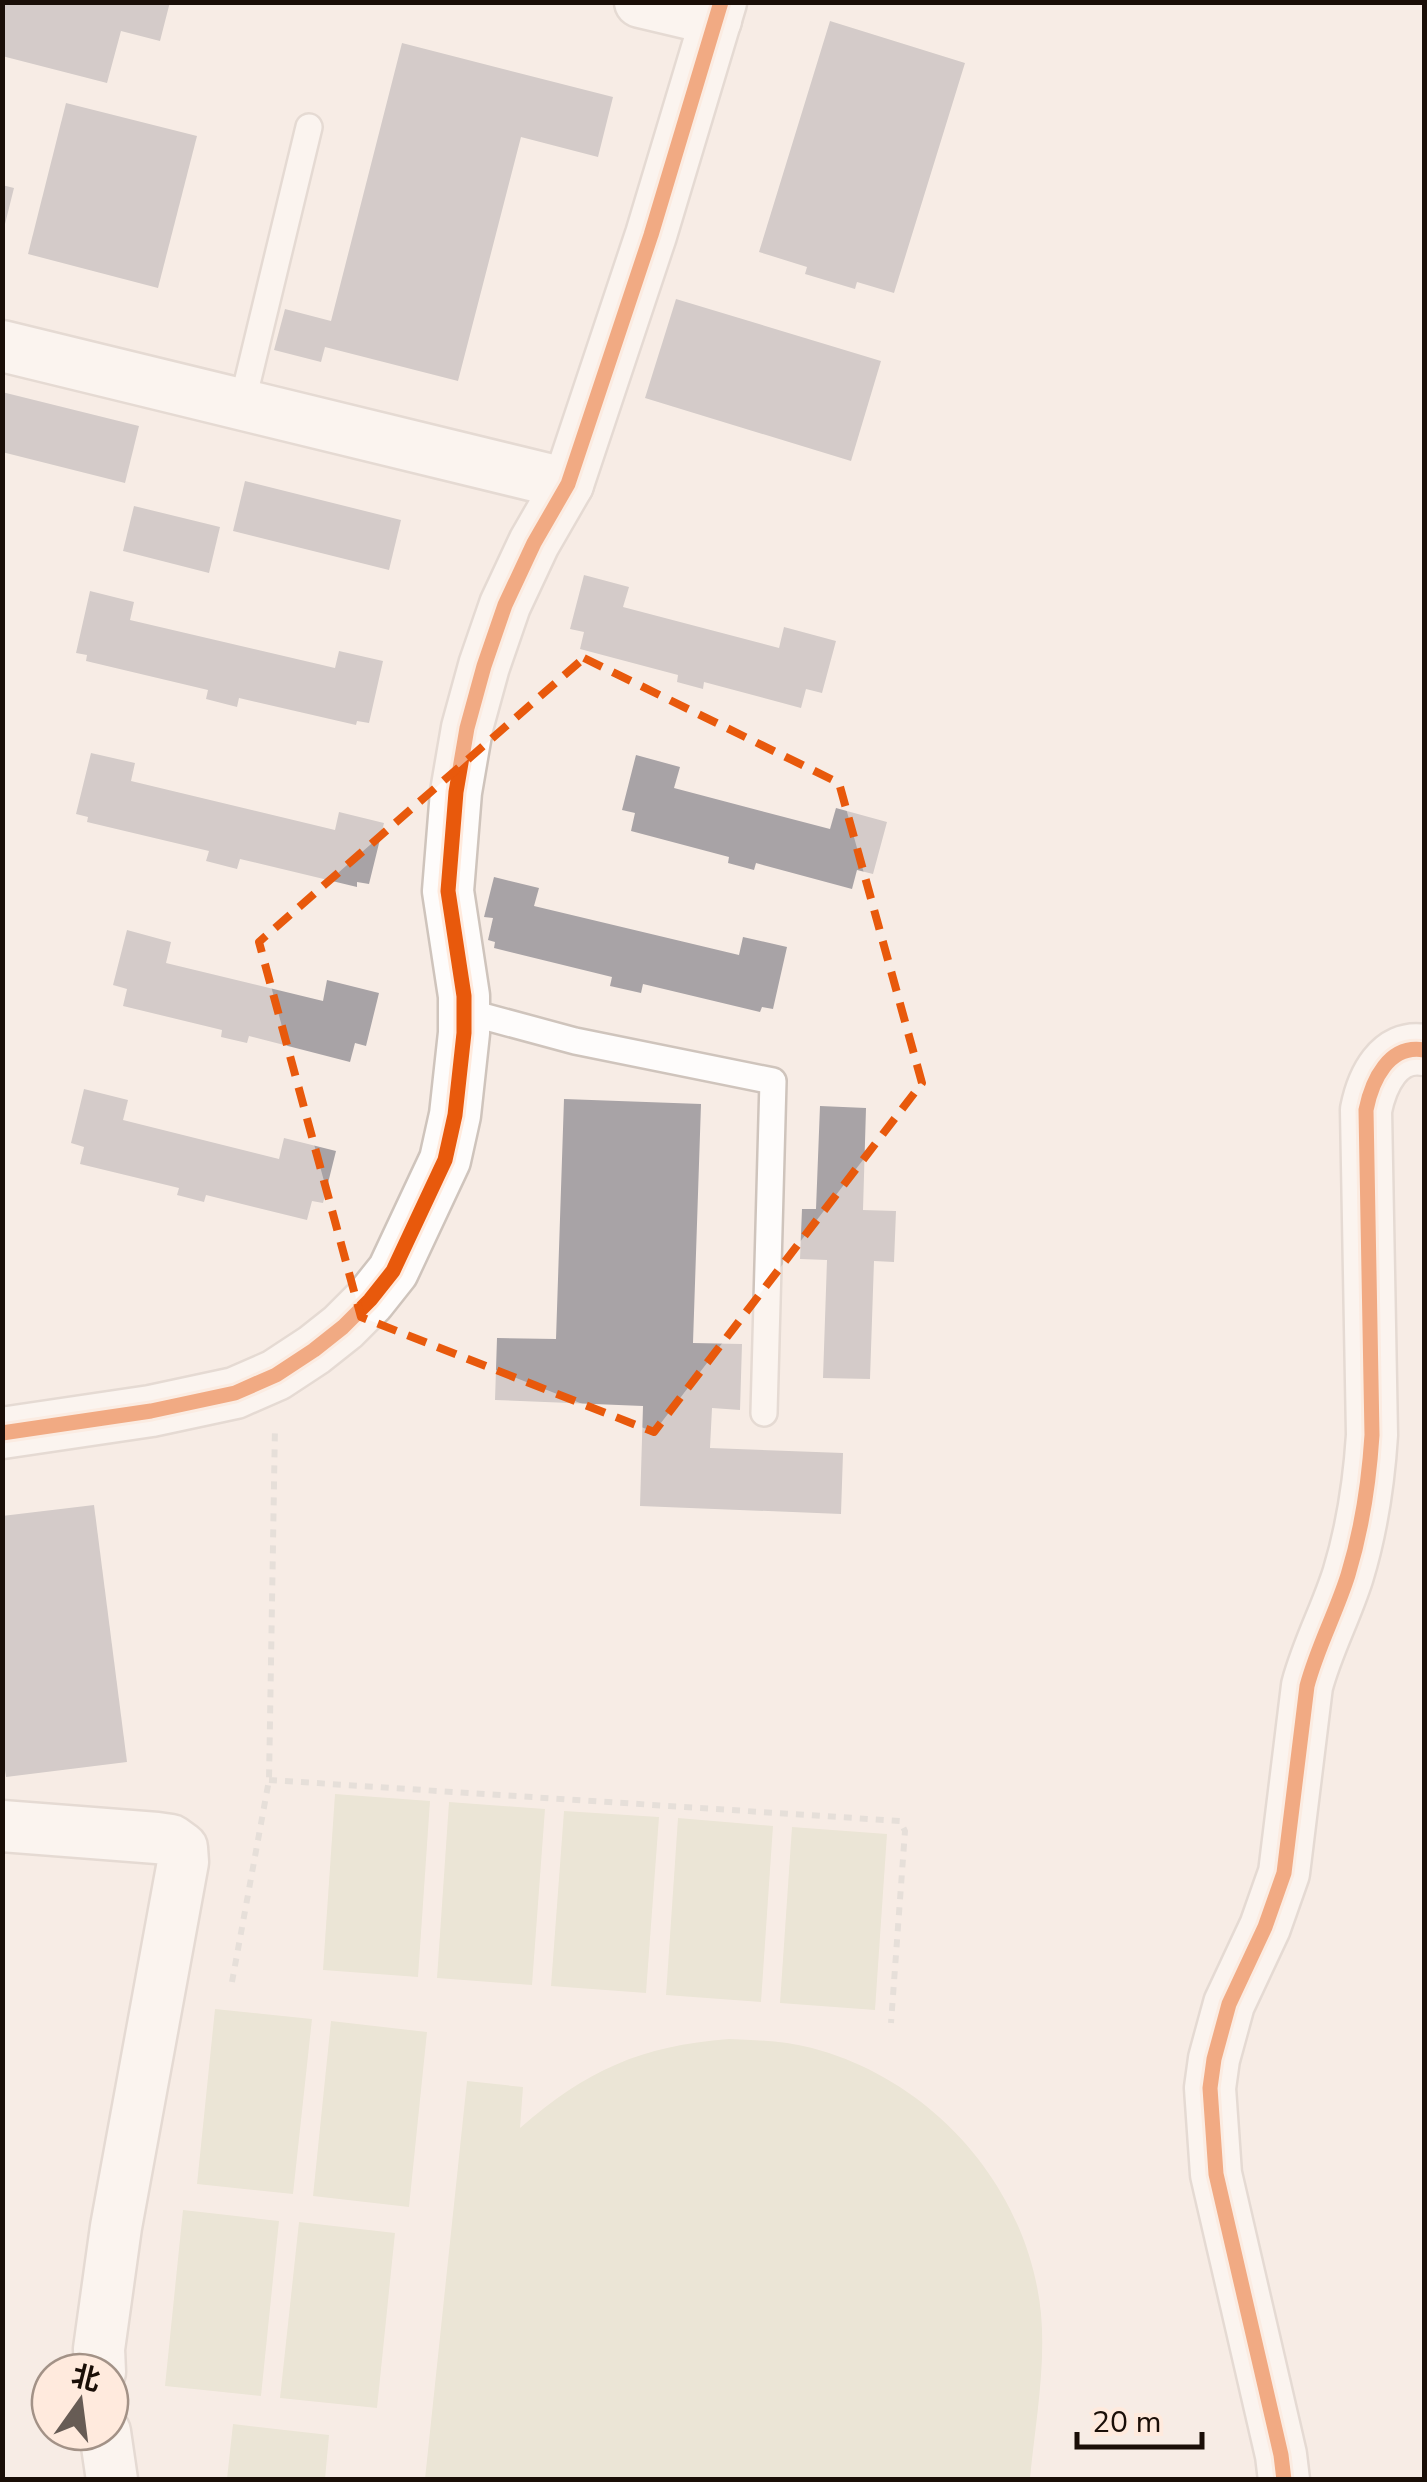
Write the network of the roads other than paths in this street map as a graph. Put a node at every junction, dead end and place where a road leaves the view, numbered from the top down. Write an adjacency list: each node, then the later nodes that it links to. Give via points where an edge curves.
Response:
1 (640, 2): 2 (street)
2 (718, 12): 6 (street)
3 (309, 127): 5 (lane)
4 (2, 346): 5 (street)
5 (242, 404): 6 (street)
6 (568, 484): 7 (street, via 505,606 467,728 448,891)
7 (464, 1011): 9 (lane, via 773,1081); 10 (street, via 445,1160 394,1271 344,1326 276,1374 235,1393)
8 (1424, 1050): 15 (street, via 1390,1059 1369,1095 1372,1434 1362,1522 1307,1686 1284,1873 1228,2004 1210,2088 1216,2174)
9 (764, 1413)
10 (2, 1432)
11 (2, 1826): 12 (street, via 157,1838 182,1848)
12 (100, 2352)
13 (108, 2452): 14 (street)
14 (112, 2480)
15 (1284, 2480)

